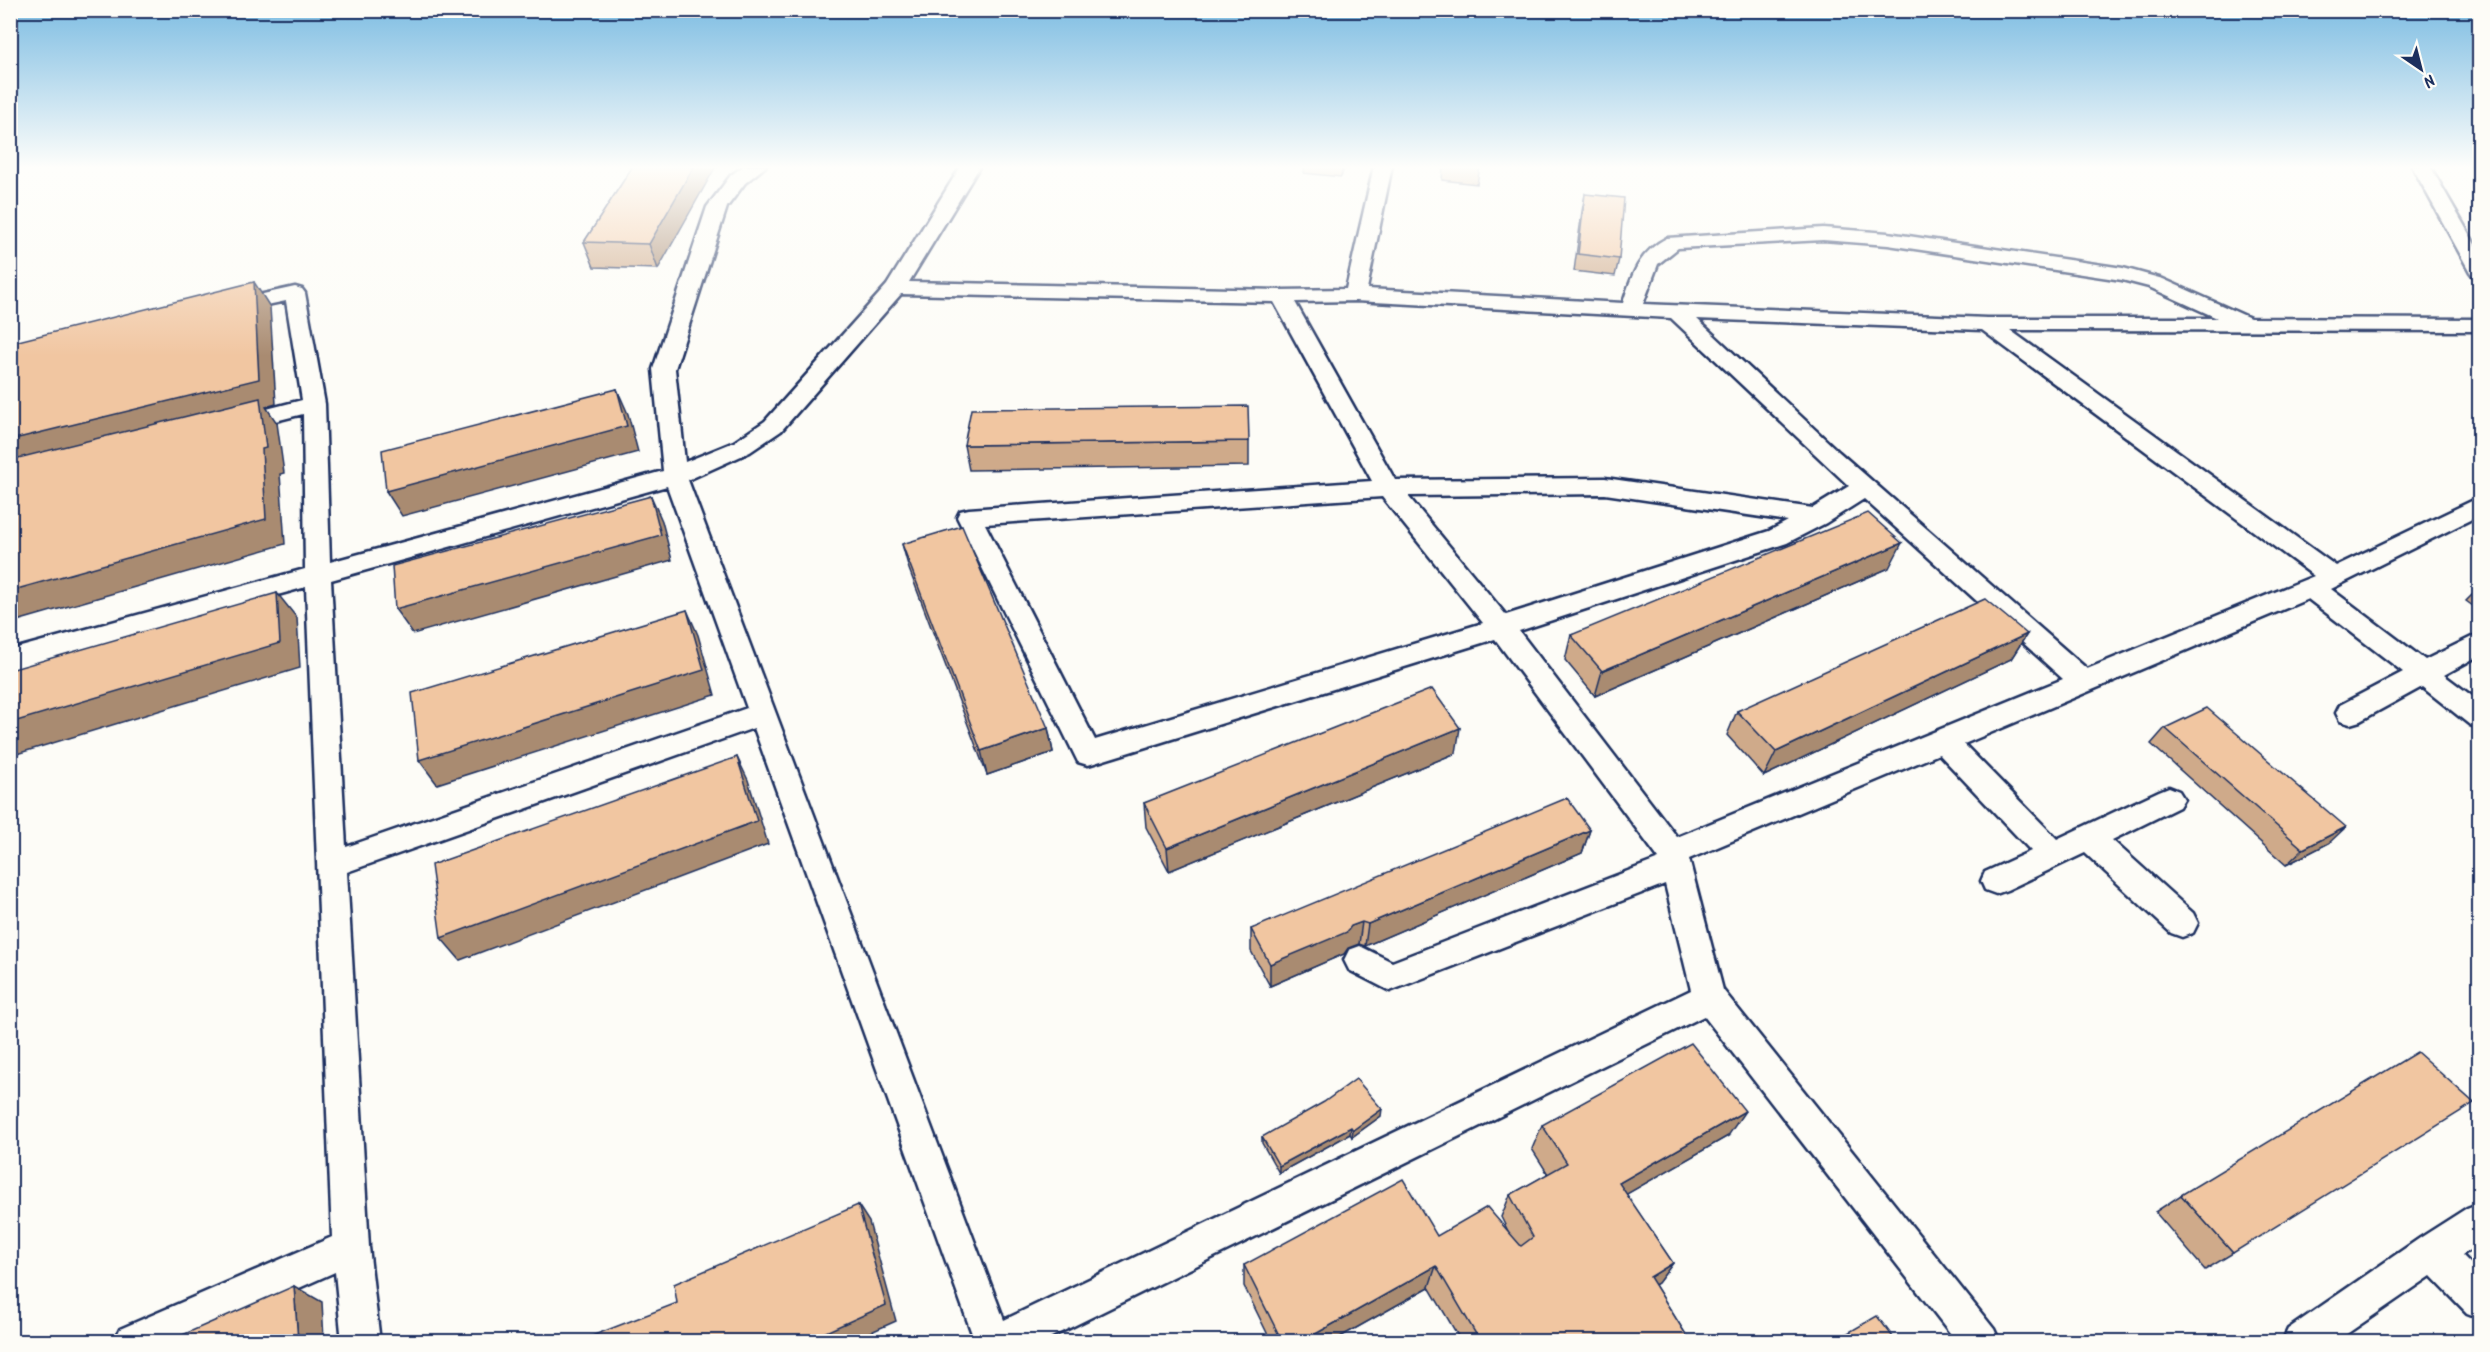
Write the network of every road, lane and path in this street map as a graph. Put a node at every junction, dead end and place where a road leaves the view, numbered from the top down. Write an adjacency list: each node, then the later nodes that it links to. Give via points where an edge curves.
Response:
1 (710, 229): 17 (lane, via 664,369)
2 (932, 229): 6 (lane)
3 (1369, 229): 7 (lane)
4 (2456, 229): 5 (lane)
5 (2480, 272)
6 (895, 288): 8 (lane); 17 (lane, via 774,426 742,447)
7 (1355, 295): 8 (lane); 9 (lane)
8 (1281, 296): 19 (lane)
9 (1631, 309): 10 (lane); 13 (lane, via 1650,257 1674,242 1823,234 1888,239 2122,274 2156,283)
10 (1677, 312): 12 (lane); 18 (lane)
11 (204, 313): 15 (lane, via 295,293)
12 (1987, 324): 13 (lane); 23 (lane)
13 (2250, 325): 14 (lane)
14 (2480, 325)
15 (314, 404): 16 (lane); 22 (lane)
16 (213, 430)
17 (675, 476): 22 (lane); 30 (lane)
18 (1865, 487): 21 (lane); 28 (lane)
19 (1388, 488): 21 (lane, via 1605,486); 24 (lane); 24 (lane, via 969,516 1088,754)
20 (2480, 505): 23 (lane)
21 (1817, 518): 24 (lane, via 1778,537)
22 (318, 575): 26 (lane); 37 (lane)
23 (2322, 582): 27 (lane); 28 (lane)
24 (1502, 627): 36 (lane)
25 (2480, 643): 27 (lane)
26 (10, 660)
27 (2421, 673): 29 (lane); 31 (lane)
28 (2084, 682): 32 (lane)
29 (2350, 713)
30 (762, 714): 37 (lane); 48 (lane)
31 (2480, 717)
32 (1944, 740): 35 (lane); 36 (lane)
33 (2169, 799): 34 (lane)
34 (2089, 838): 35 (lane); 39 (lane)
35 (2053, 855): 38 (lane)
36 (1674, 859): 40 (lane, via 1390,977); 41 (lane)
37 (332, 865): 43 (lane)
38 (1996, 881)
39 (2182, 922)
40 (1360, 960)
41 (1709, 997): 49 (lane); 50 (lane)
42 (2480, 1221): 44 (lane)
43 (351, 1247): 46 (lane); 47 (lane)
44 (2433, 1251): 45 (lane); 51 (lane)
45 (2480, 1299)
46 (133, 1341)
47 (361, 1341)
48 (994, 1341)
49 (999, 1341)
50 (1981, 1341)
51 (2301, 1341)

